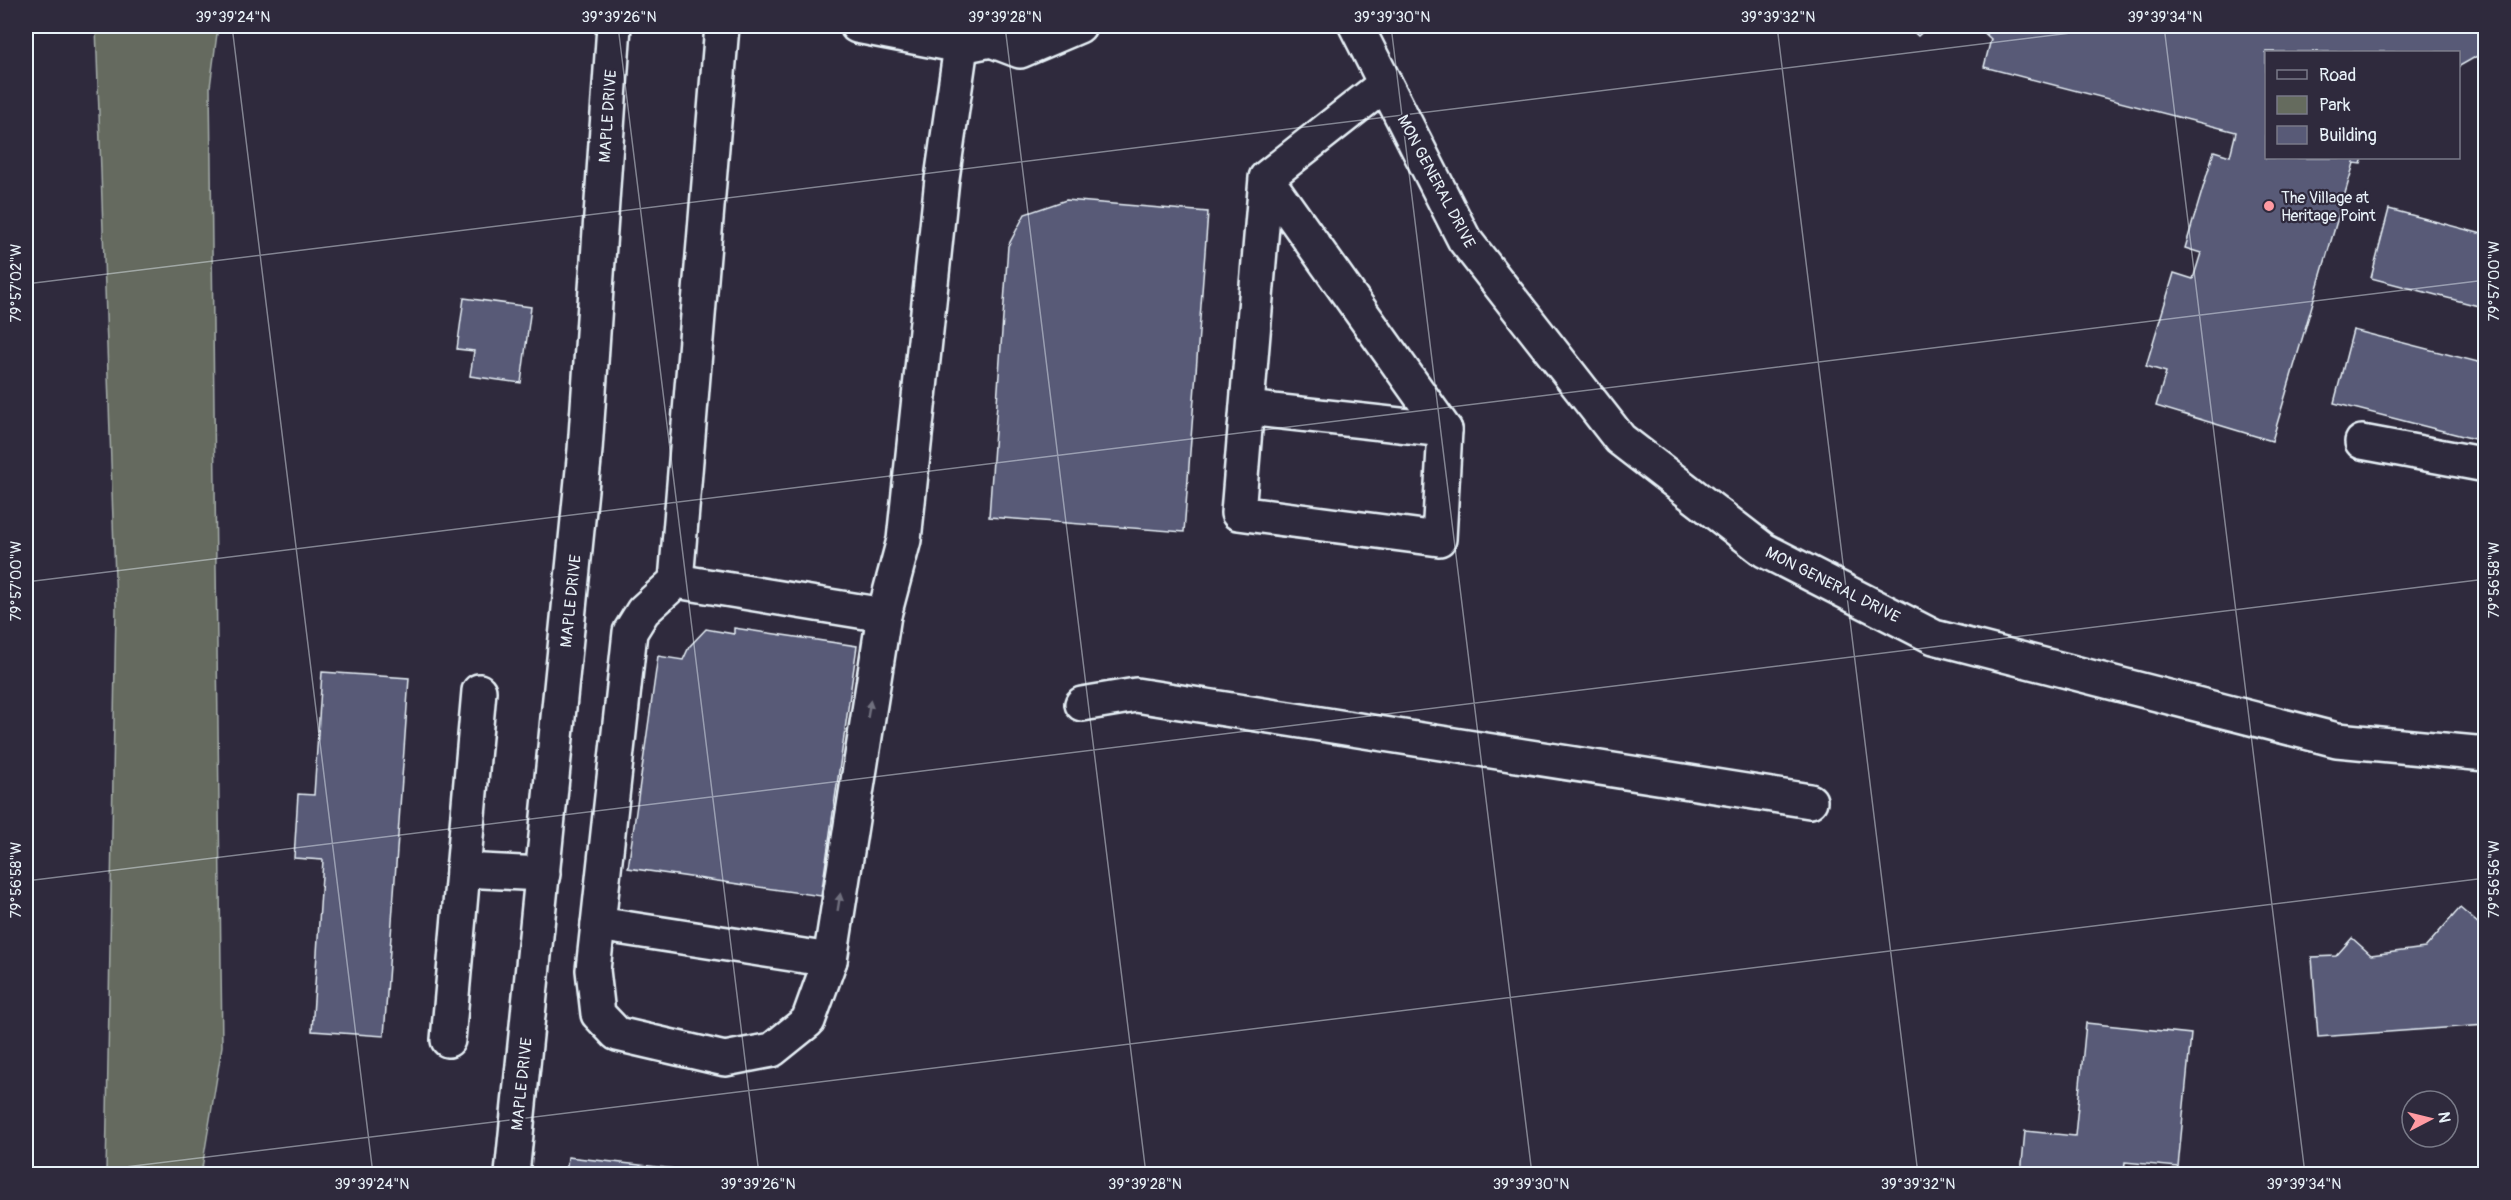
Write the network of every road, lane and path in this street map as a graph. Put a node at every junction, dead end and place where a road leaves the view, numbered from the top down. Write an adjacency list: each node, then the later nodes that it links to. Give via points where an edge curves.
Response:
1 (614, 26): 20 (street, MAPLE DRIVE, via 585,450)
2 (722, 26): 13 (street)
3 (858, 26): 6 (street)
4 (1079, 26): 6 (street, via 1020,51)
5 (1356, 26): 7 (street, MON GENERAL DRIVE)
6 (984, 37): 14 (street, via 941,191 904,540)
7 (1385, 84): 8 (street); 17 (street, MON GENERAL DRIVE, via 1464,238 1620,439 1764,549 1934,637 2337,740)
8 (1266, 178): 9 (street); 10 (street)
9 (1247, 408): 10 (street); 10 (street, via 1238,513 1439,539)
10 (1445, 430)
11 (2362, 442): 12 (street)
12 (2486, 465)
13 (676, 581): 14 (street); 21 (street, via 643,611 630,632)
14 (884, 615): 22 (street, one-way to 14)
15 (478, 691): 19 (street)
16 (1082, 704): 18 (street, via 1136,695)
17 (2486, 754)
18 (1810, 801)
19 (463, 870): 20 (street); 23 (street)
20 (543, 874): 24 (street, MAPLE DRIVE)
21 (598, 924): 22 (street); 22 (street, via 593,970 598,1014 617,1034 725,1059 772,1050 808,1021)
22 (830, 960)
23 (448, 1040)
24 (512, 1174)

